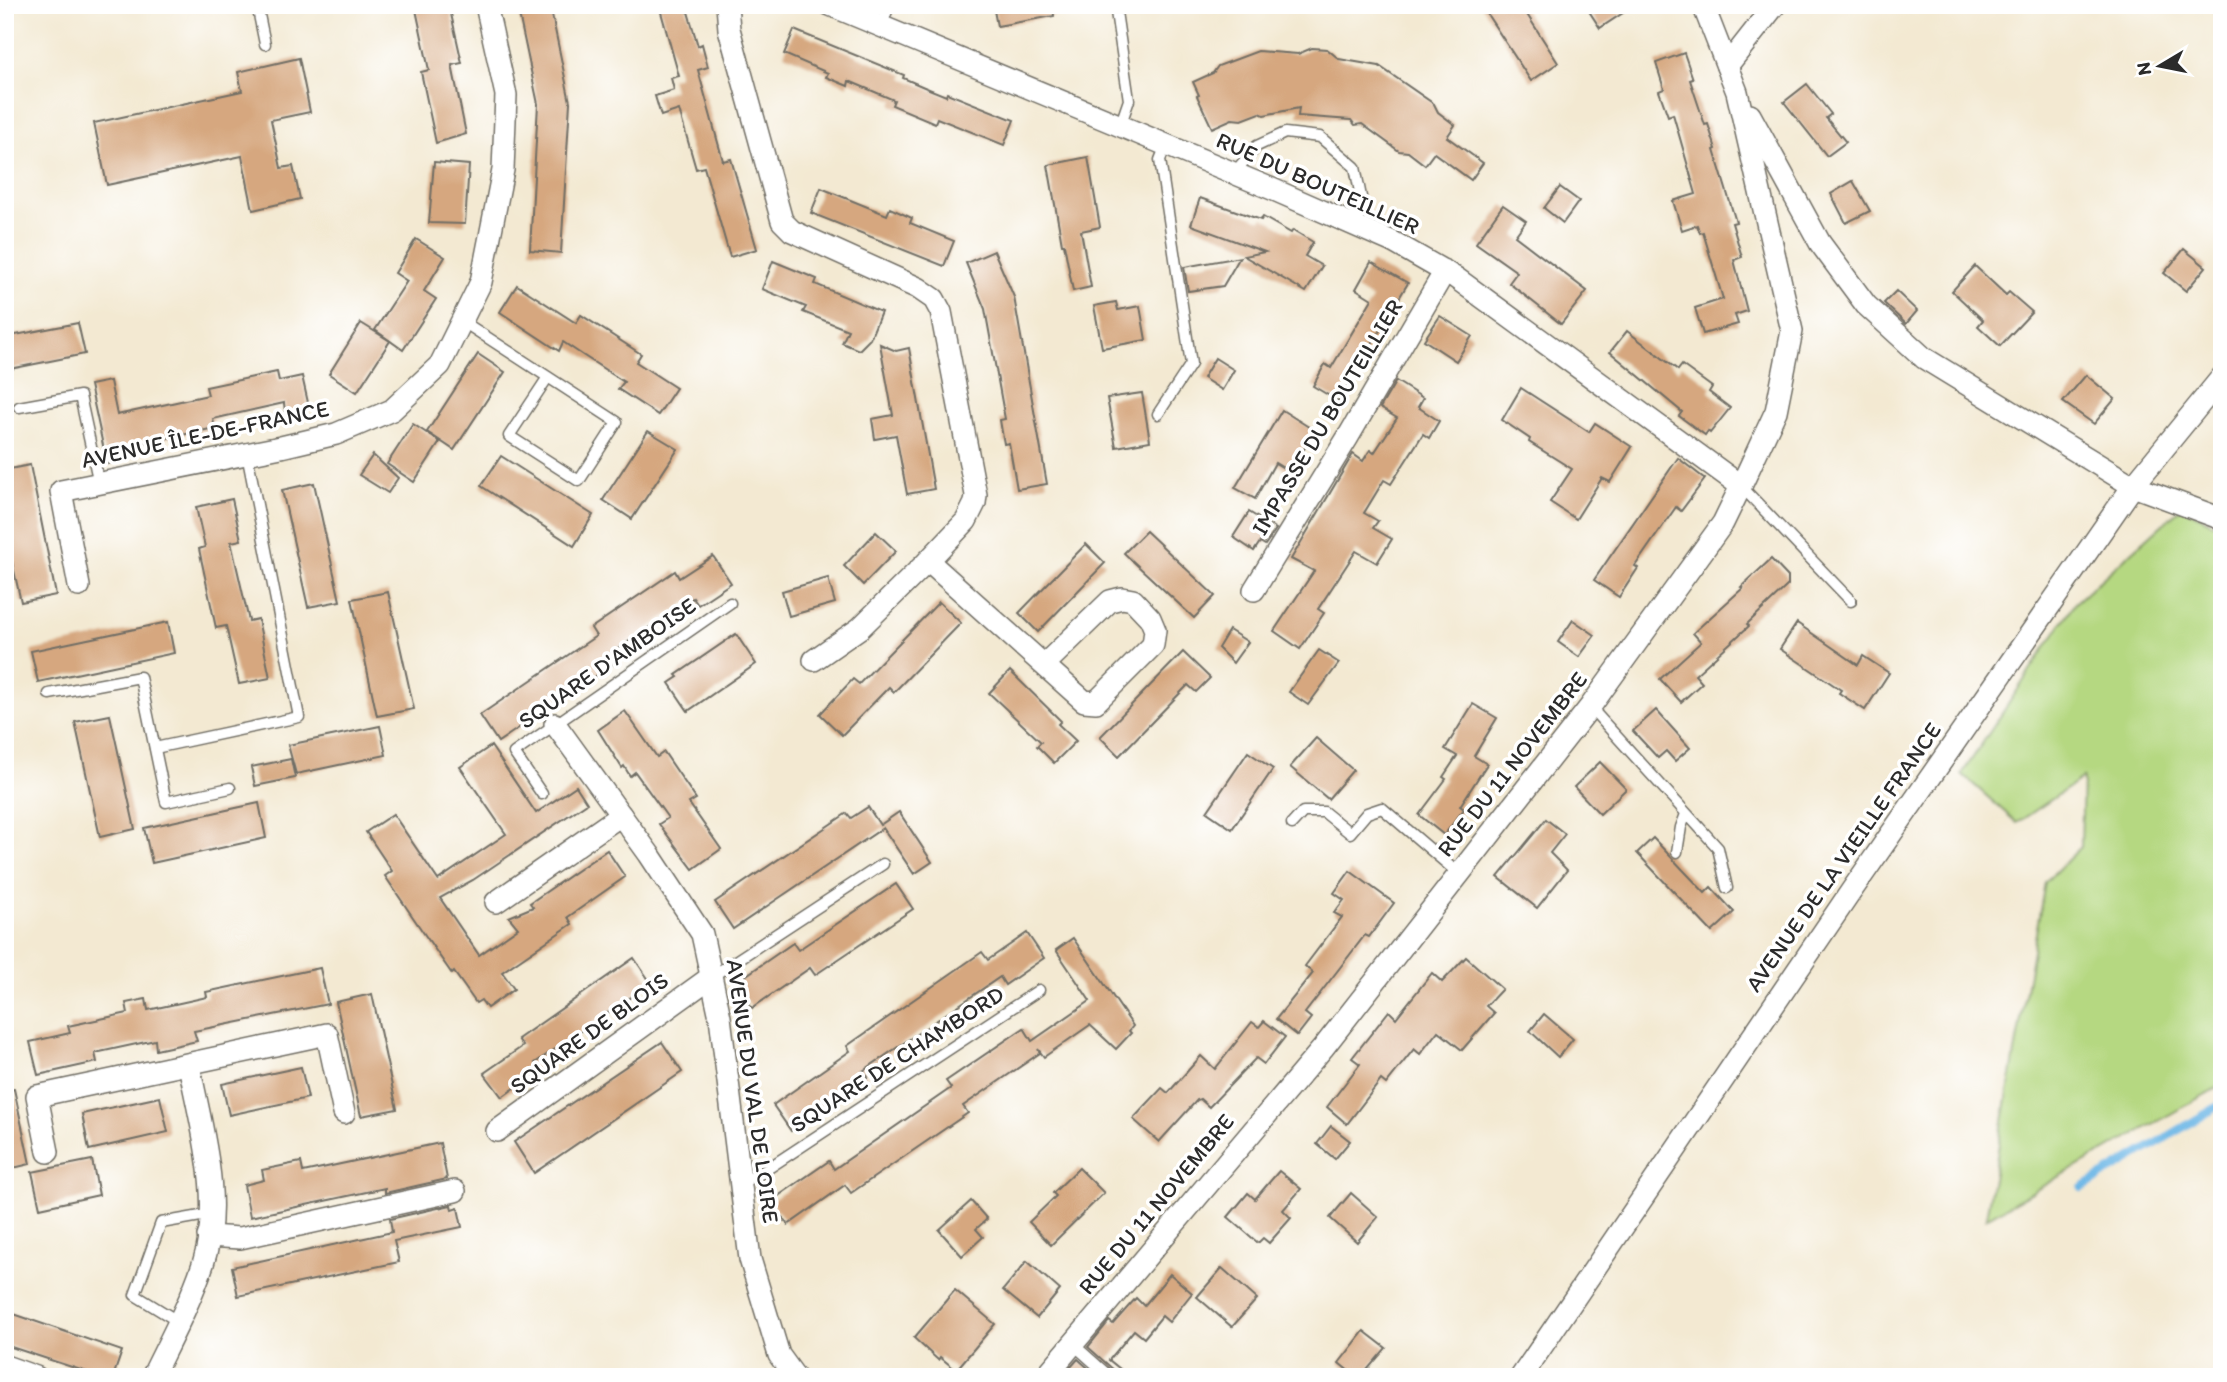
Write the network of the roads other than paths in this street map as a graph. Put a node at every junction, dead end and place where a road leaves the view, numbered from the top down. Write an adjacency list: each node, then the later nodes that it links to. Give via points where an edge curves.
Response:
1 (257, 5): 10 (lane)
2 (486, 5): 18 (street, AVENUE ÎLE-DE-FRANCE, via 506,95 503,170 481,282)
3 (727, 5): 28 (street, via 729,29 782,220 792,231 918,288 934,299 941,312 976,495 966,521)
4 (830, 5): 9 (street, RUE DU BOUTEILLIER)
5 (889, 5): 9 (lane)
6 (1115, 5): 13 (lane, via 1129,100)
7 (1703, 5): 11 (street)
8 (1775, 5): 11 (street)
9 (880, 28): 13 (street, RUE DU BOUTEILLIER)
10 (265, 44)
11 (1727, 66): 12 (street)
12 (1737, 92): 25 (street, RUE DU 11 NOVEMBRE, via 1792,331 1776,411); 26 (street, via 1820,243 1866,305 1924,358)
13 (1120, 126): 14 (street, RUE DU BOUTEILLIER)
14 (1166, 145): 15 (street, RUE DU BOUTEILLIER); 22 (lane, via 1160,160 1191,364)
15 (1234, 173): 16 (street, RUE DU BOUTEILLIER); 16 (lane, via 1257,146 1285,133 1320,137 1355,167 1361,197)
16 (1355, 226): 17 (street, RUE DU BOUTEILLIER)
17 (1445, 271): 25 (street, RUE DU BOUTEILLIER); 30 (street, IMPASSE DU BOUTEILLIER)
18 (462, 321): 19 (lane); 23 (street, AVENUE ÎLE-DE-FRANCE, via 440,366 391,410 336,434)
19 (548, 377): 19 (lane, via 617,422 579,481 509,436)
20 (2222, 377): 26 (street, AVENUE DE LA VIEILLE FRANCE)
21 (19, 407): 24 (lane, via 80,396)
22 (1158, 414)
23 (247, 454): 24 (street, AVENUE ÎLE-DE-FRANCE); 38 (lane, via 299,717)
24 (99, 484): 29 (street, AVENUE ÎLE-DE-FRANCE, via 61,491)
25 (1741, 486): 31 (lane); 36 (street, RUE DU 11 NOVEMBRE, via 1723,523)
26 (2133, 486): 27 (street); 67 (street, AVENUE DE LA VIEILLE FRANCE)
27 (2222, 519)
28 (929, 561): 33 (street, via 860,628); 34 (street)
29 (79, 586)
30 (1254, 590)
31 (1851, 601)
32 (730, 603): 37 (lane, SQUARE D'AMBOISE)
33 (814, 660)
34 (1044, 665): 34 (street, via 1084,701 1096,702 1153,645 1155,630 1133,600 1110,601)
35 (49, 694): 38 (lane, via 140,677)
36 (1590, 707): 41 (lane); 46 (street, RUE DU 11 NOVEMBRE)
37 (555, 724): 40 (lane, SQUARE D'AMBOISE, via 514,752); 42 (street, AVENUE DU VAL DE LOIRE)
38 (155, 748): 39 (lane, via 166,802)
39 (230, 789)
40 (542, 794)
41 (1686, 814): 44 (lane); 47 (lane, via 1718,848)
42 (621, 815): 48 (street); 49 (street, AVENUE DU VAL DE LOIRE, via 702,934)
43 (1292, 824): 46 (lane, via 1303,812 1324,812 1350,833 1367,813 1382,808)
44 (1677, 852)
45 (883, 864): 49 (lane)
46 (1459, 874): 60 (street, RUE DU 11 NOVEMBRE, via 1323,1048)
47 (1727, 888)
48 (496, 902)
49 (711, 977): 53 (street, SQUARE DE BLOIS); 55 (street, AVENUE DU VAL DE LOIRE)
50 (1039, 990): 55 (lane, SQUARE DE CHAMBORD, via 758,1175)
51 (188, 1064): 52 (street, via 327,1034); 54 (street, via 37,1096); 57 (street, via 208,1159)
52 (344, 1113)
53 (497, 1131)
54 (48, 1152)
55 (740, 1182): 64 (street, AVENUE DU VAL DE LOIRE, via 750,1259 779,1355)
56 (455, 1191): 58 (street, via 240,1238)
57 (212, 1214): 58 (street); 59 (lane, via 161,1223 135,1295)
58 (208, 1236): 59 (street, via 204,1262)
59 (180, 1322): 63 (street)
60 (1073, 1344): 65 (street, RUE DU 11 NOVEMBRE); 66 (lane)
61 (5, 1366): 62 (street)
62 (36, 1377)
63 (152, 1377)
64 (795, 1377)
65 (1045, 1377)
66 (1110, 1377)
67 (1521, 1377)

